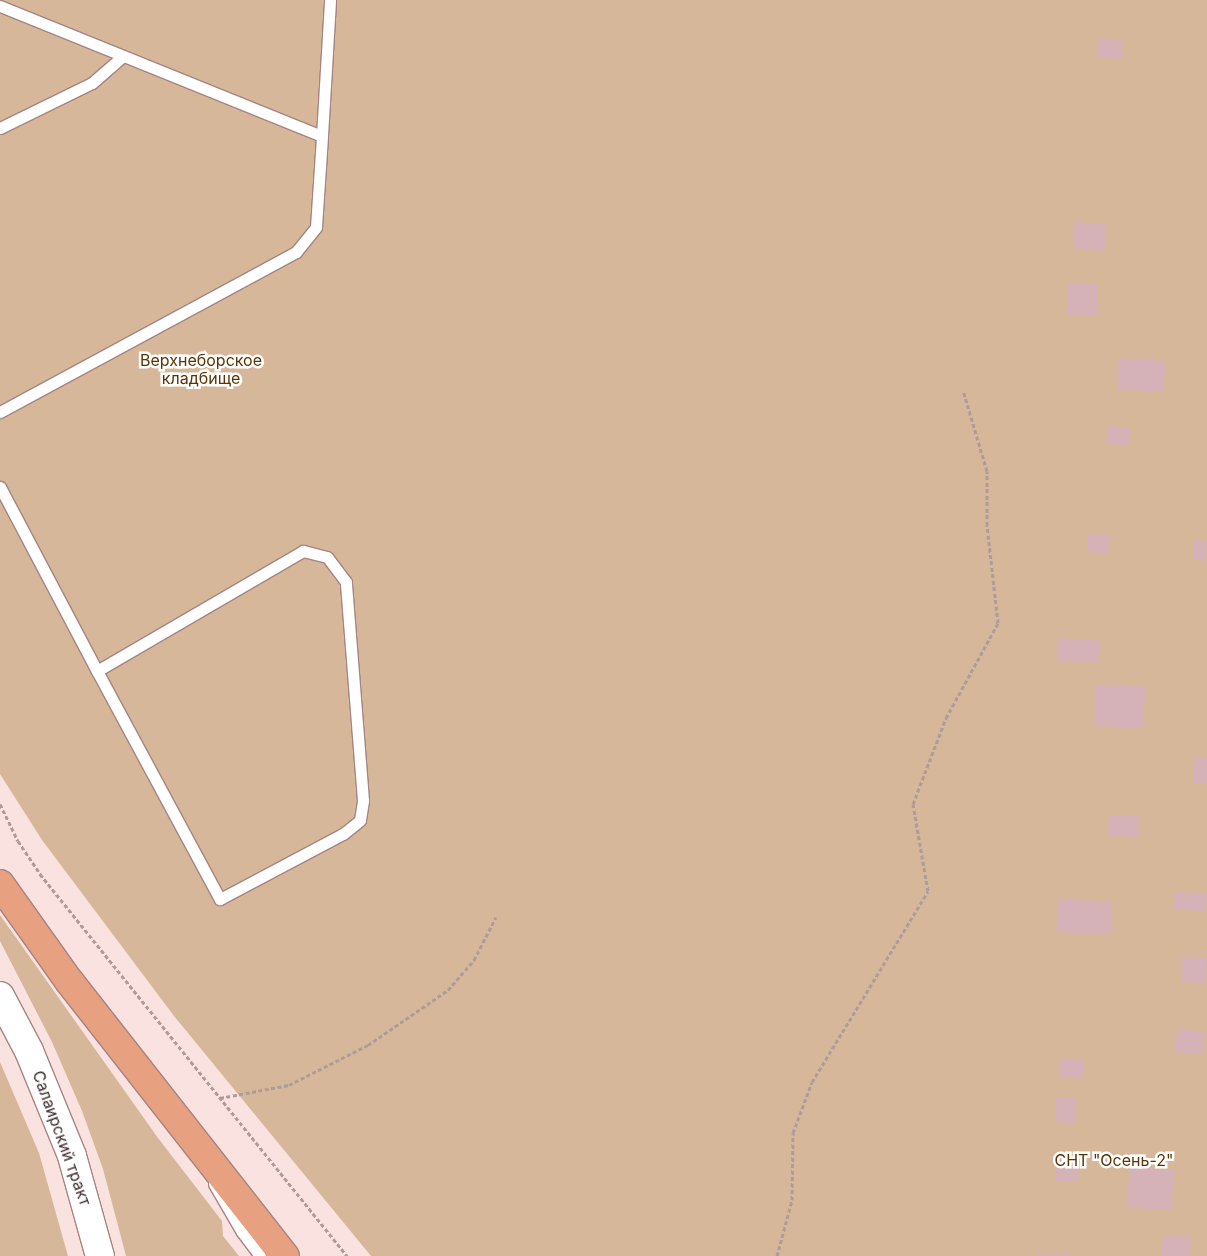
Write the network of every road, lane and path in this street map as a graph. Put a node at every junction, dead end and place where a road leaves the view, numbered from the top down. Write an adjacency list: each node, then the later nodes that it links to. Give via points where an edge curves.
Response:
1 (330, 0): 5 (lane)
2 (0, 6): 3 (lane)
3 (123, 56): 4 (lane, via 92,83); 5 (lane)
4 (0, 128)
5 (322, 136): 7 (lane, via 316,226 296,252)
6 (963, 390): 22 (path, via 987,471 987,525 998,623 946,718 913,804 928,891 812,1082 793,1133 792,1200)
7 (0, 412)
8 (0, 487): 9 (lane)
9 (97, 671): 9 (lane, via 220,899 343,834 360,820 363,800 346,582 327,557 303,551)
10 (0, 804): 16 (path, via 18,841 40,874)
11 (0, 884): 17 (highway)
12 (496, 917): 16 (path, via 474,960 448,990 368,1045 289,1085)
13 (0, 996): 15 (street)
14 (0, 1002): 15 (street)
15 (29, 1051): 18 (street, Салаирский тракт, via 72,1156)
16 (220, 1098): 21 (path)
17 (176, 1121): 19 (lane, via 242,1232); 20 (highway)
18 (100, 1256)
19 (260, 1256)
20 (285, 1256)
21 (347, 1256)
22 (777, 1256)

